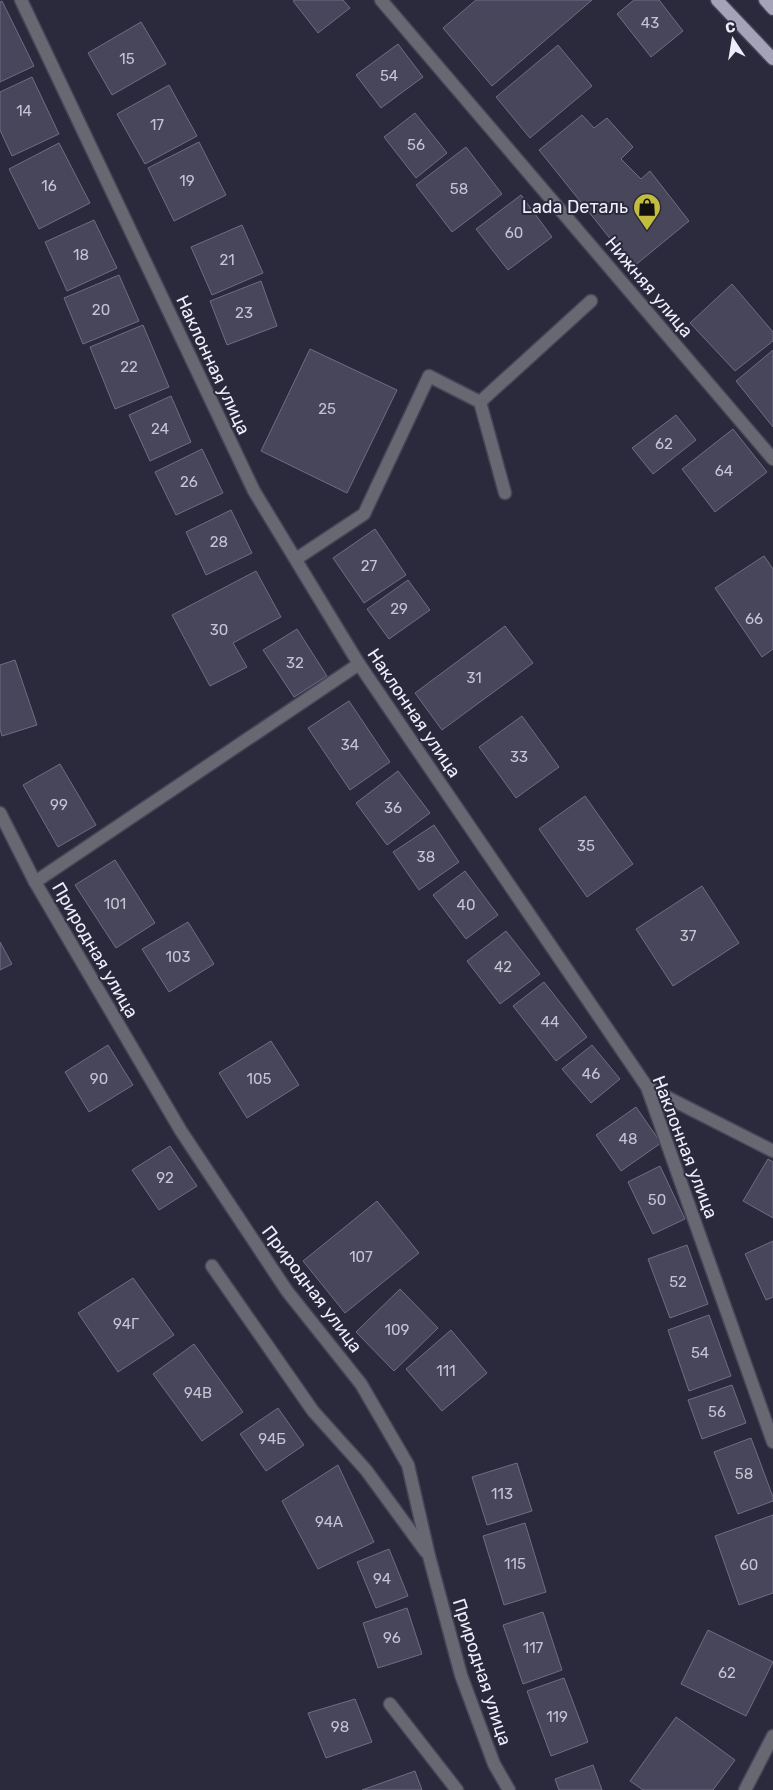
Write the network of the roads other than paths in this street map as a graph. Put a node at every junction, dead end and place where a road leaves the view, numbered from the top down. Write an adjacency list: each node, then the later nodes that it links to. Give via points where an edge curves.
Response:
1 (21, 0): 11 (street, Наклонная улица, via 254,490)
2 (381, 0): 9 (street, Нижняя улица)
3 (717, 0): 6 (main road)
4 (765, 0): 5 (main road)
5 (773, 9)
6 (773, 59)
7 (591, 300): 8 (street)
8 (480, 402): 10 (street); 11 (street, via 429,376 364,514)
9 (773, 459)
10 (505, 493)
11 (296, 560): 12 (street, Наклонная улица)
12 (359, 664): 14 (street); 15 (street, Наклонная улица)
13 (0, 814): 14 (street, Природная улица)
14 (35, 882): 19 (street, Природная улица, via 186,1139 287,1291 361,1384 408,1465)
15 (647, 1087): 16 (street); 18 (street, Наклонная улица)
16 (773, 1151)
17 (212, 1266): 19 (street, via 313,1411 366,1470)
18 (773, 1442)
19 (429, 1556): 23 (street, Природная улица, via 462,1676 494,1764)
20 (390, 1704): 22 (street)
21 (773, 1736): 24 (street)
22 (457, 1790)
23 (509, 1790)
24 (744, 1790)

